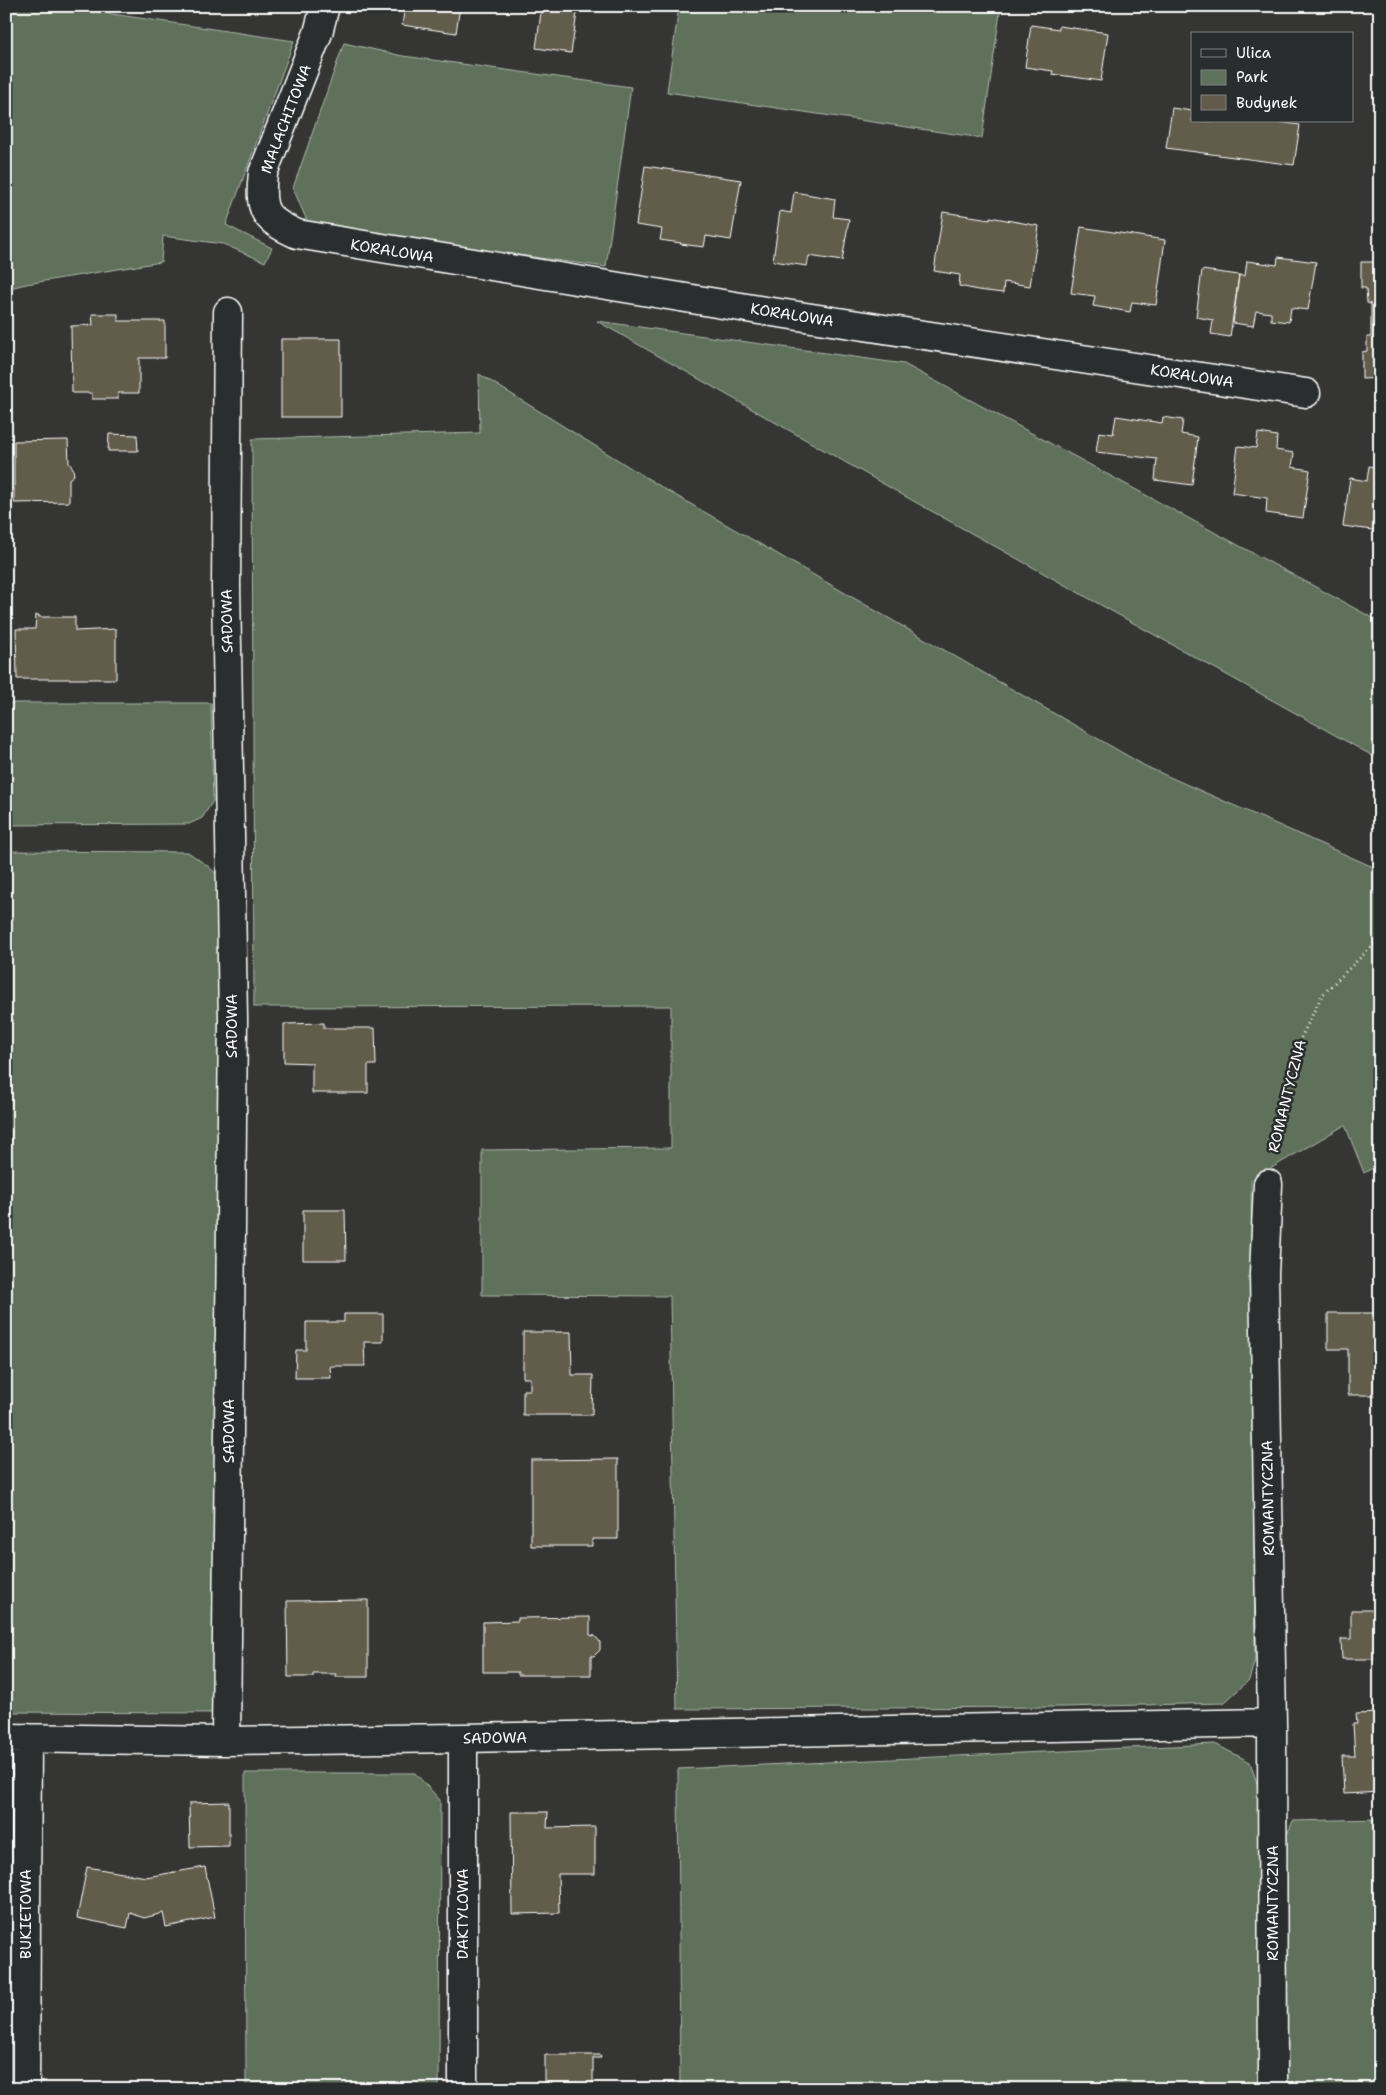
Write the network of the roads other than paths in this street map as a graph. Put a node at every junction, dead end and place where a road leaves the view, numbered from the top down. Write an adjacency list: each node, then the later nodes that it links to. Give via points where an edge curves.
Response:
1 (325, 6): 2 (street, MALACHITOWA, via 318,33 263,173 261,196 265,212)
2 (280, 226): 4 (street, KORALOWA, via 324,240)
3 (228, 312): 9 (street, SADOWA, via 226,586 233,1020)
4 (1306, 393)
5 (1268, 1184): 6 (street, ROMANTYCZNA, via 1264,1274)
6 (1272, 1723): 8 (street, SADOWA); 12 (street, ROMANTYCZNA)
7 (17, 1738): 9 (street, SADOWA); 10 (street, BUKIETOWA)
8 (463, 1738): 9 (street, SADOWA); 11 (street, DAKTYLOWA)
9 (226, 1741)
10 (25, 2089)
11 (463, 2089)
12 (1273, 2089)

